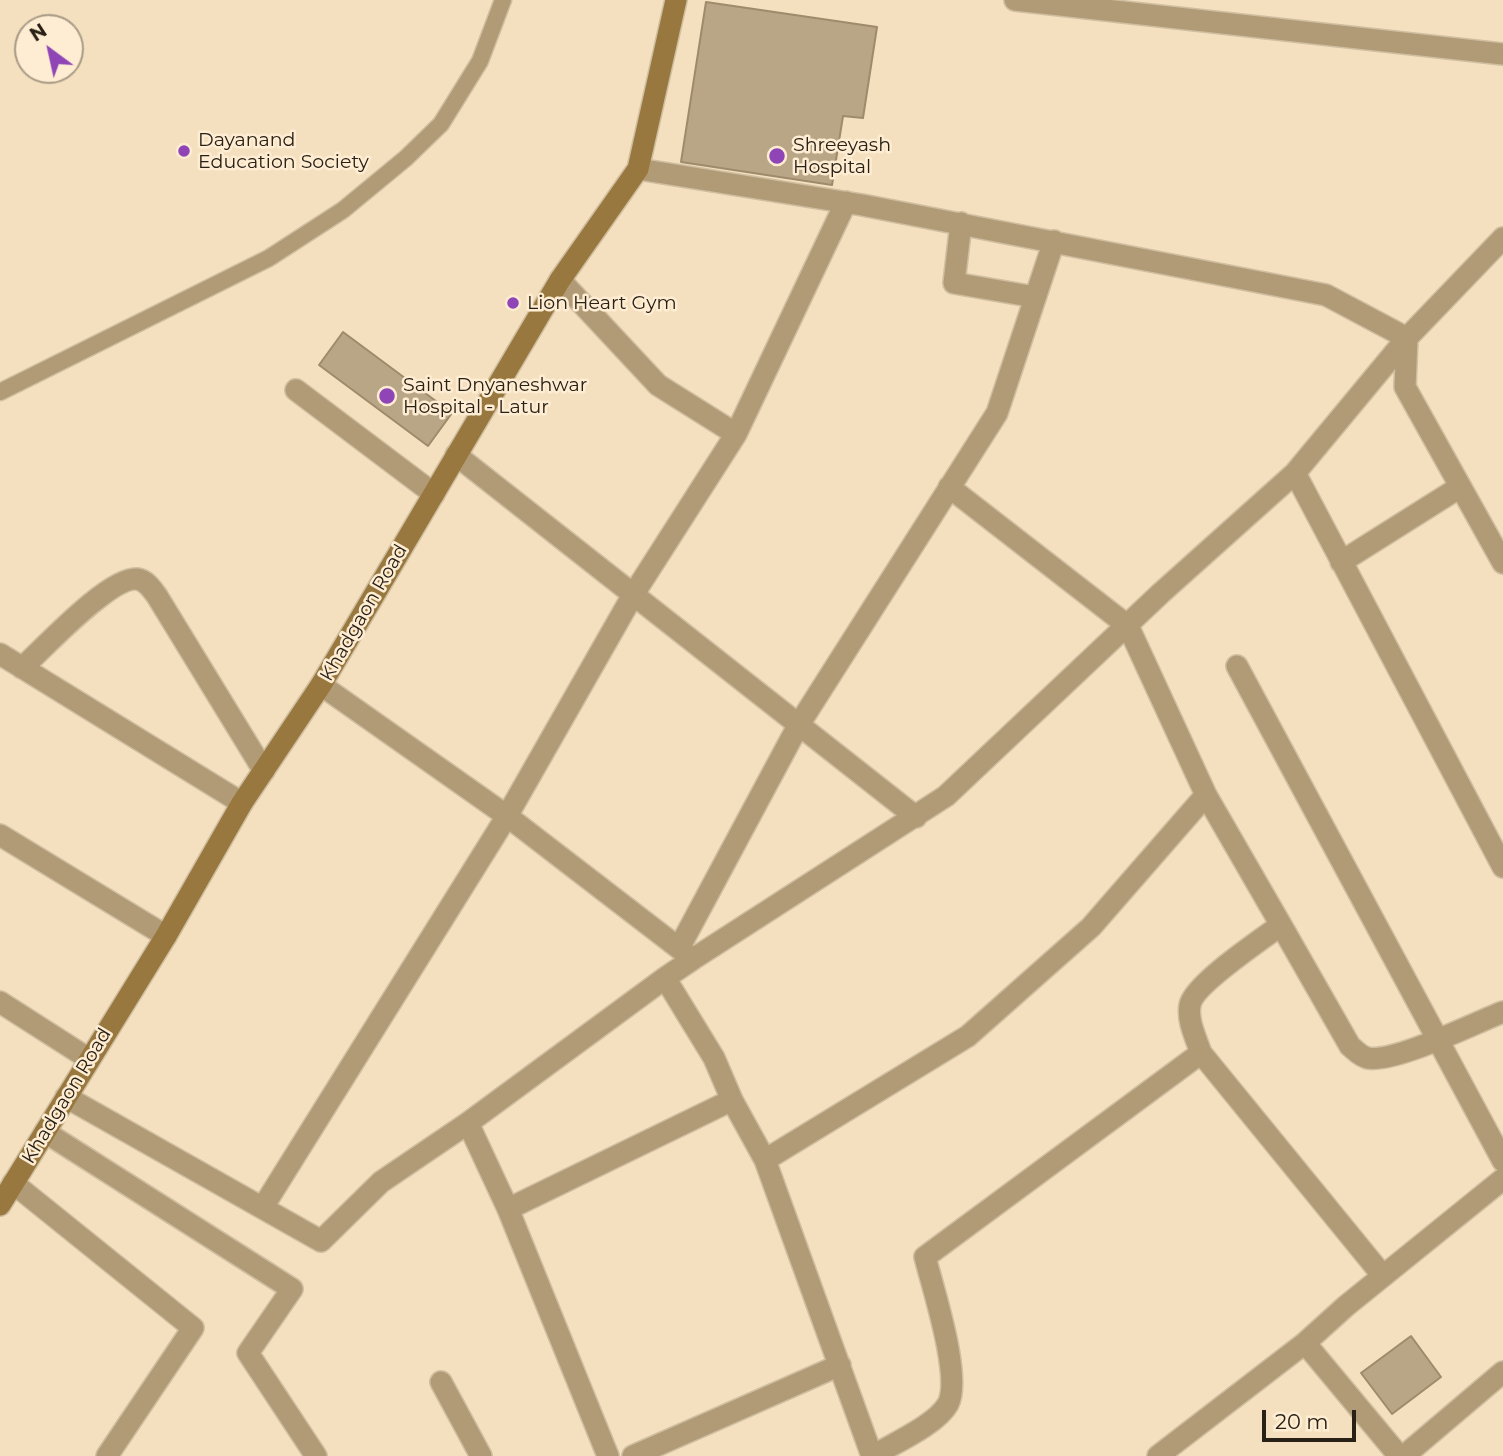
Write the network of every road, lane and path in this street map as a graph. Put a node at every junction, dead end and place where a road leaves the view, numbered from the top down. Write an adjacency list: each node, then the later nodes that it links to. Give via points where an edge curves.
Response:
1 (503, 0): 14 (lane, via 480,61 441,124 343,210 269,258)
2 (676, 0): 5 (street, Khadgaon Road)
3 (1015, 0): 4 (street)
4 (1503, 54)
5 (638, 169): 6 (street); 10 (street, Khadgaon Road)
6 (846, 202): 7 (street); 15 (street)
7 (961, 223): 9 (street); 11 (street, via 954,283)
8 (1503, 238): 12 (street)
9 (1054, 241): 11 (street); 12 (street, via 1326,295)
10 (561, 280): 15 (street, via 658,385); 16 (street, Khadgaon Road)
11 (1035, 297): 18 (street, via 997,413)
12 (1407, 338): 17 (street); 19 (street, via 1405,387)
13 (296, 390): 20 (street)
14 (0, 392)
15 (736, 434): 23 (street)
16 (456, 455): 20 (street, Khadgaon Road); 23 (street)
17 (1295, 473): 21 (street); 24 (street)
18 (949, 487): 24 (street); 29 (street)
19 (1460, 487): 21 (street); 22 (street)
20 (434, 494): 28 (street, Khadgaon Road)
21 (1341, 562): 36 (street)
22 (1503, 563)
23 (633, 595): 29 (street); 33 (street)
24 (1128, 626): 31 (street); 34 (street, via 946,796)
25 (0, 654): 27 (street)
26 (1237, 666): 43 (street)
27 (22, 668): 30 (street, via 95,600 126,580 139,579 157,596); 32 (street)
28 (321, 685): 30 (street, Khadgaon Road); 33 (street)
29 (798, 726): 34 (street); 39 (street)
30 (264, 771): 32 (street, Khadgaon Road)
31 (1206, 796): 37 (street); 50 (street, via 1091,927 968,1036)
32 (242, 803): 38 (street, Khadgaon Road)
33 (508, 816): 39 (street); 55 (street)
34 (916, 817): 39 (street)
35 (0, 835): 38 (street)
36 (1503, 867)
37 (1281, 925): 43 (street, via 1350,1046 1365,1058); 44 (street, via 1195,992 1189,1004 1190,1024)
38 (166, 936): 45 (street, Khadgaon Road)
39 (686, 954): 40 (street)
40 (665, 978): 47 (street, via 714,1058); 48 (street)
41 (0, 1002): 45 (street)
42 (1503, 1012): 43 (street)
43 (1438, 1041): 51 (street)
44 (1201, 1053): 57 (street); 67 (street, via 925,1257 953,1371 949,1403 936,1418)
45 (89, 1059): 46 (street, Khadgaon Road)
46 (66, 1097): 49 (street, Khadgaon Road); 55 (street)
47 (732, 1100): 50 (street); 56 (street)
48 (468, 1123): 55 (street, via 381,1182 321,1241); 56 (street)
49 (45, 1132): 53 (street, Khadgaon Road); 63 (street, via 292,1289 247,1353)
50 (765, 1160): 59 (street)
51 (1503, 1161)
52 (1503, 1179): 57 (street)
53 (13, 1183): 54 (street, Khadgaon Road); 62 (street, via 192,1328)
54 (0, 1205)
55 (263, 1207)
56 (508, 1209): 65 (street)
57 (1383, 1276): 58 (street)
58 (1305, 1343): 68 (street); 69 (street)
59 (840, 1365): 66 (street); 67 (street)
60 (1503, 1372): 69 (street)
61 (441, 1382): 64 (street)
62 (107, 1456)
63 (316, 1456)
64 (481, 1456)
65 (608, 1456)
66 (633, 1456)
67 (873, 1456)
68 (1158, 1456)
69 (1401, 1456)

